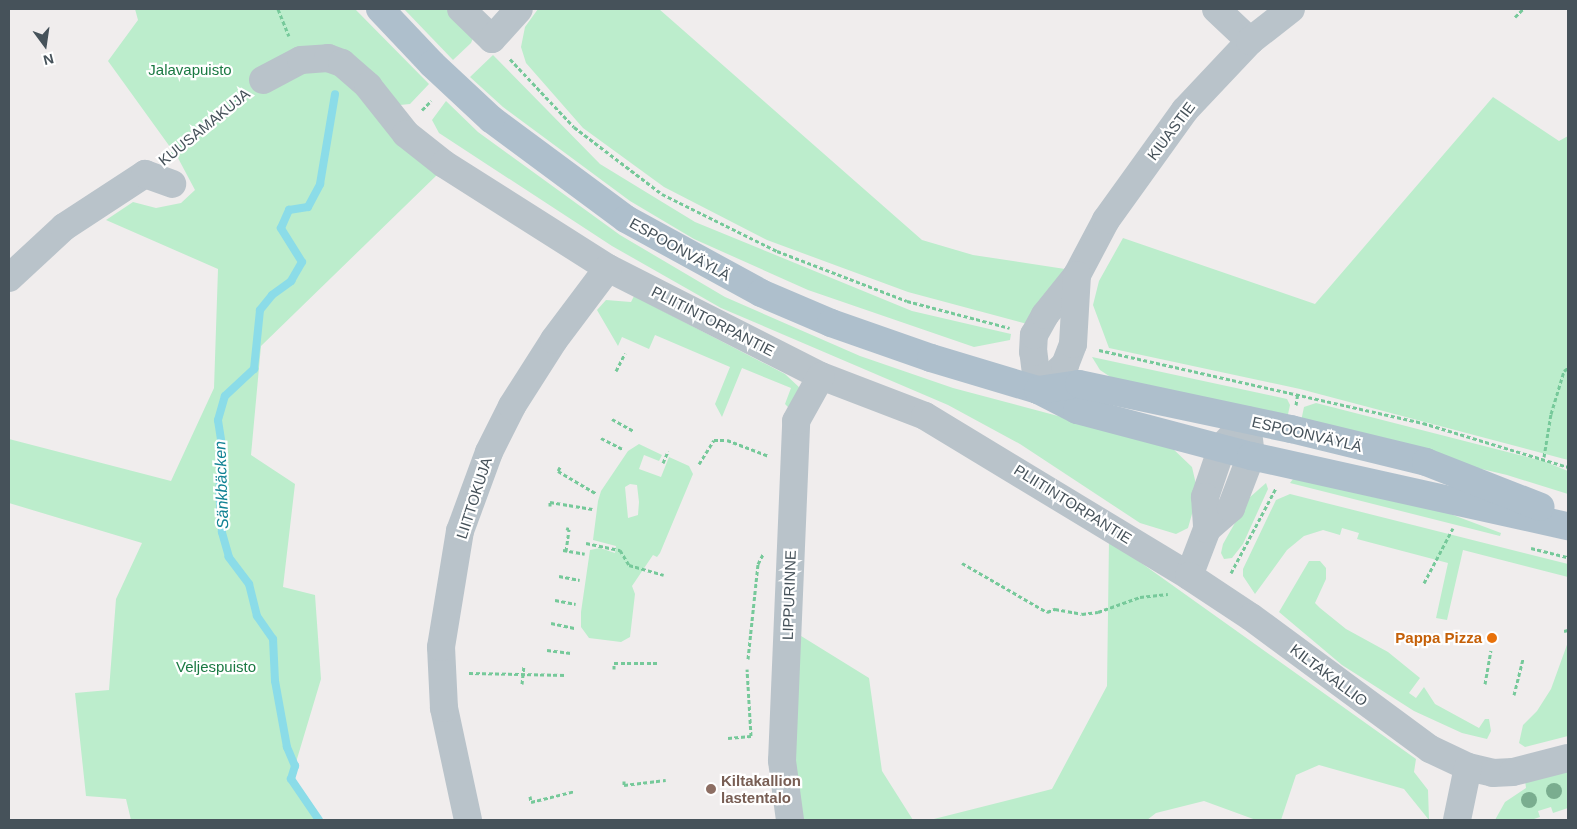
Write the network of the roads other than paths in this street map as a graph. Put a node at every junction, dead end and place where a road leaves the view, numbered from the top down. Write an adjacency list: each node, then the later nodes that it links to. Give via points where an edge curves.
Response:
1 (380, 9): 13 (main road, ESPOONVÄYLÄ, bridge, via 491,119 626,219 761,293 831,323 931,358)
2 (462, 9): 3 (street, via 492,39)
3 (520, 9)
4 (1216, 9): 6 (street)
5 (1291, 9): 6 (street, KIUASTIE)
6 (1250, 41): 10 (street, KIUASTIE, via 1185,110 1106,220)
7 (263, 80): 9 (street, PLIITINTORPANTIE, via 301,60 328,58 342,63 368,86 406,134 444,164)
8 (172, 184): 11 (street, KUUSAMAKUJA, via 145,174 64,226)
9 (608, 268): 12 (street, PLIITINTORPANTIE); 23 (street, LIITTOKUJA, via 554,340 512,406 489,452 460,532 441,647 444,708)
10 (1077, 275): 13 (street, KIUASTIE, via 1073,344 1065,365); 13 (street, KIUASTIE, via 1045,315 1034,335)
11 (9, 278)
12 (821, 376): 20 (street, PLIITINTORPANTIE, via 925,416); 24 (street, LIPPURINNE, via 796,421 782,761)
13 (1038, 390): 14 (main road, ESPOONVÄYLÄ, via 1079,384); 15 (main road, ESPOONVÄYLÄ, via 1077,410)
14 (1247, 420): 15 (street); 16 (street); 17 (main road, ESPOONVÄYLÄ, via 1426,462)
15 (1222, 446): 16 (main road, ESPOONVÄYLÄ); 19 (street, via 1205,497)
16 (1252, 456): 18 (main road, ESPOONVÄYLÄ); 19 (street, via 1231,508)
17 (1568, 518)
18 (1568, 526)
19 (1207, 529): 20 (street)
20 (1189, 576): 22 (street, KILTAKALLIO, via 1251,617 1430,749)
21 (1568, 758): 22 (street, KILTAKALLIO, via 1514,772 1493,773)
22 (1468, 767): 25 (street)
23 (468, 820)
24 (790, 820)
25 (1457, 820)

